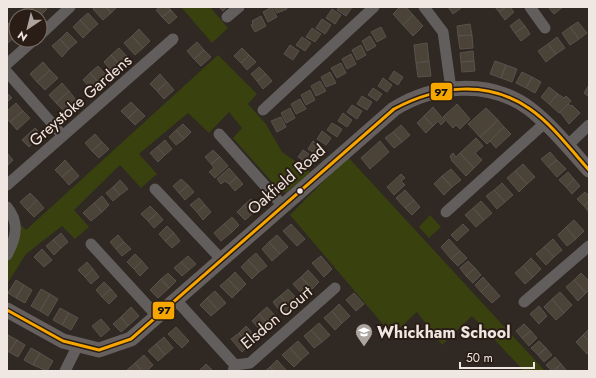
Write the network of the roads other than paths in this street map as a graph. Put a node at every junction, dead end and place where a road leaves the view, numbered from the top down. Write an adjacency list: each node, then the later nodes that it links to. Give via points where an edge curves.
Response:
1 (70, 7): 7 (street)
2 (239, 7): 6 (street)
3 (374, 7): 14 (street)
4 (424, 7): 13 (street, via 442,32)
5 (530, 7): 8 (street)
6 (227, 17)
7 (48, 27)
8 (545, 28)
9 (173, 39): 18 (street, Greystoke Gardens)
10 (25, 48): 11 (street)
11 (7, 64)
12 (7, 72): 18 (street)
13 (451, 89): 15 (street, Oakfield Road, via 477,88 494,92 529,108); 23 (street, Oakfield Road, via 407,102 394,109)
14 (263, 110)
15 (546, 122): 19 (street, Oakfield Road); 25 (street)
16 (589, 126): 19 (street)
17 (219, 134): 23 (street)
18 (63, 136): 21 (street, Greystoke Gardens)
19 (567, 146): 20 (street, Oakfield Road)
20 (589, 170)
21 (7, 185)
22 (155, 189): 29 (street)
23 (282, 206): 29 (street, Oakfield Road)
24 (7, 207): 28 (street, via 17,228 14,242)
25 (446, 212)
26 (91, 244): 34 (street)
27 (589, 246): 32 (street)
28 (7, 255)
29 (222, 260): 31 (street, Oakfield Road)
30 (335, 288): 36 (street, Elsdon Court, via 250,363)
31 (176, 300): 34 (street, Oakfield Road); 36 (street)
32 (524, 302)
33 (7, 310): 35 (street, Oakfield Road, via 63,341)
34 (157, 316): 35 (street, Oakfield Road, via 131,339 98,350)
35 (78, 345): 37 (street)
36 (234, 368)
37 (65, 371)

